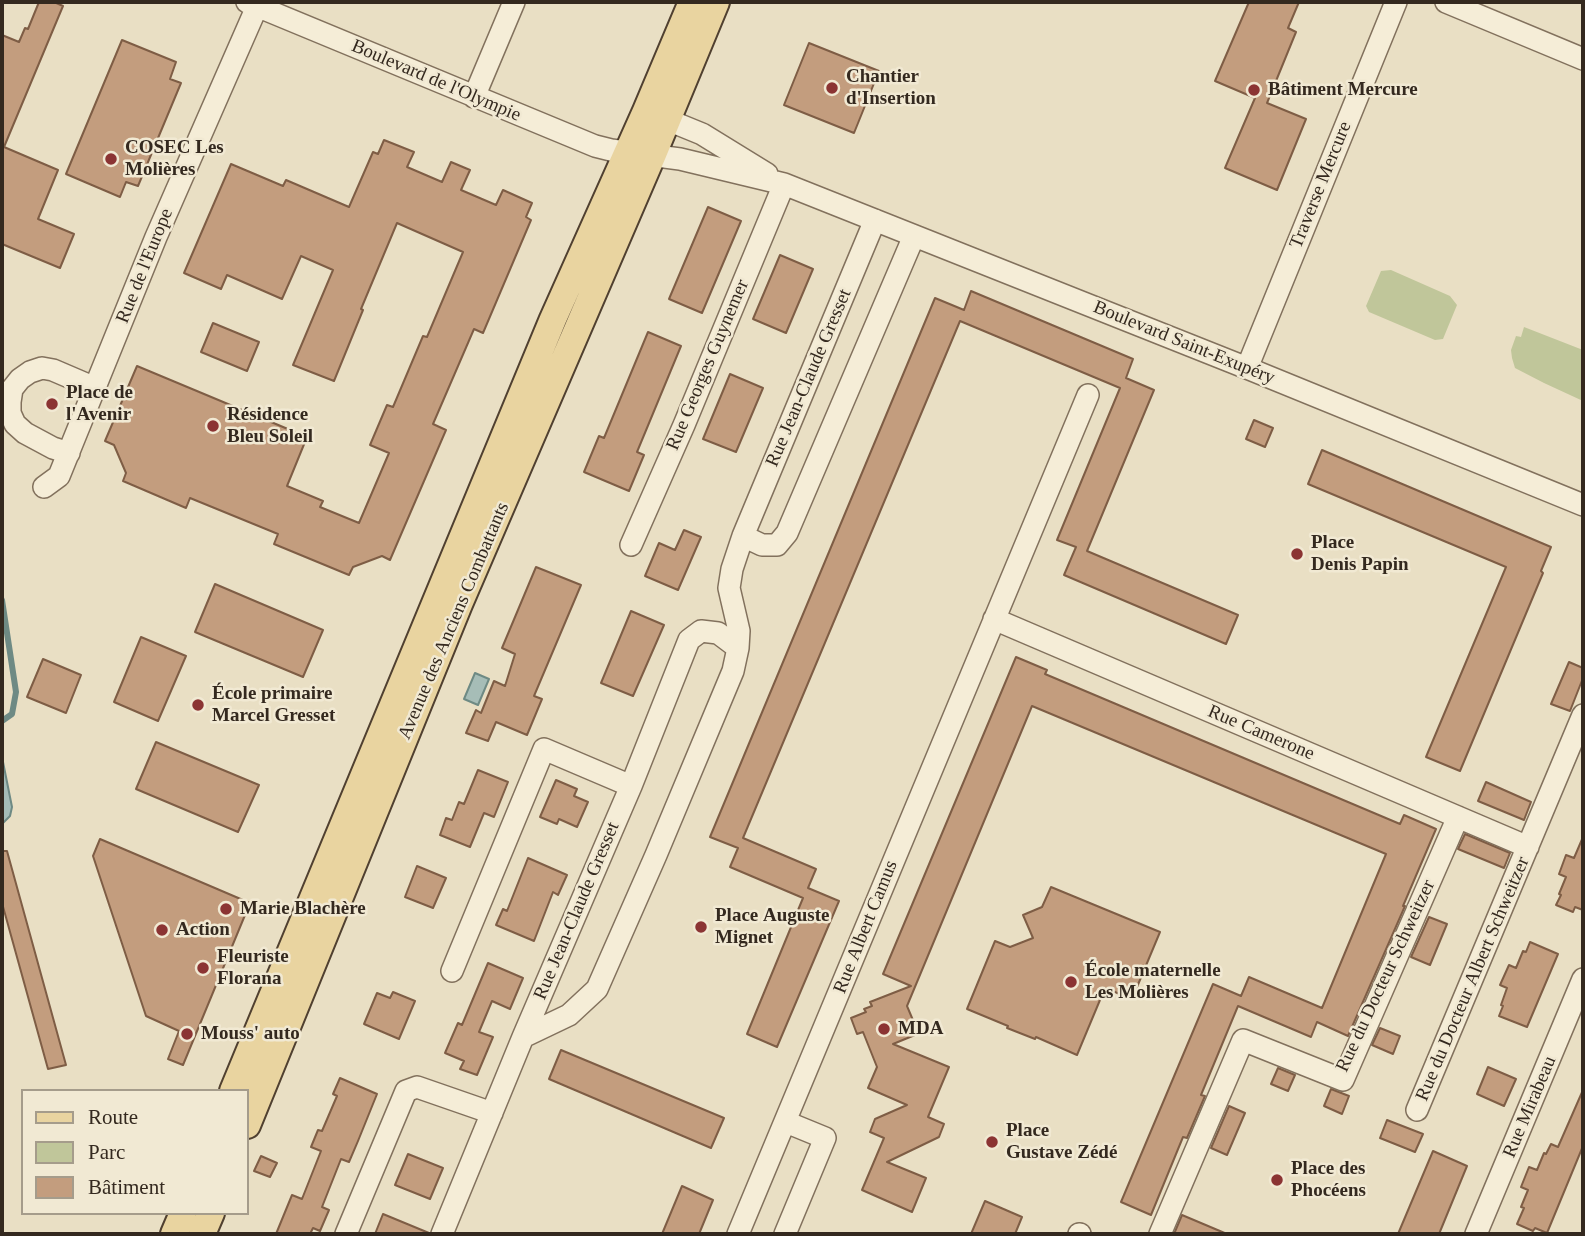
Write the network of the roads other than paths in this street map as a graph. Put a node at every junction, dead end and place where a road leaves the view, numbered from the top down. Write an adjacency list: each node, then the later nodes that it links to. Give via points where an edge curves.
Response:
1 (514, 2): 8 (street)
2 (692, 2): 9 (main road)
3 (716, 2): 9 (main road)
4 (1396, 2): 14 (street, Traverse Mercure)
5 (1446, 2): 7 (street)
6 (254, 3): 8 (street, Boulevard de l'Olympie); 15 (street, Rue de l'Europe)
7 (1583, 59)
8 (474, 97): 10 (street, Boulevard de l'Olympie, via 595,146)
9 (657, 115): 10 (main road, Avenue des Anciens Combattants); 11 (street, Boulevard Saint-Exupéry, via 711,139)
10 (640, 153): 11 (street, Boulevard Saint-Exupéry); 33 (main road, Avenue des Anciens Combattants, via 548,332); 37 (main road, Avenue des Anciens Combattants)
11 (784, 184): 12 (street, Boulevard Saint-Exupéry); 21 (street, Rue Georges Guynemer)
12 (876, 220): 13 (street, Boulevard Saint-Exupéry); 20 (street, Rue Jean-Claude Gresset)
13 (914, 236): 14 (street, Boulevard Saint-Exupéry); 20 (street, via 787,534 777,545 762,545)
14 (1247, 368): 19 (street, Boulevard Saint-Exupéry)
15 (95, 388): 17 (street, Rue de l'Europe); 17 (street, via 43,368 30,372 12,389 10,412 15,424)
16 (1088, 395): 22 (street, Rue Albert Camus)
17 (69, 453): 18 (street, Rue de l'Europe, via 59,475)
18 (44, 487)
19 (1583, 505)
20 (743, 536): 23 (street, Rue Jean-Claude Gresset, via 729,588 739,631)
21 (631, 545)
22 (994, 618): 26 (street, Rue Camerone); 36 (street, Rue Albert Camus)
23 (738, 648): 25 (street, Rue Jean-Claude Gresset, via 718,633 701,631 689,640); 31 (street, via 733,671 597,989)
24 (1583, 715): 27 (street, Rue du Docteur Albert Schweitzer)
25 (631, 786): 28 (street, via 544,749); 30 (street, Rue Jean-Claude Gresset)
26 (1458, 817): 27 (street, Rue Camerone); 46 (street, Rue du Docteur Schweitzer, via 1343,1080 1243,1040)
27 (1528, 847): 34 (street, Rue du Docteur Albert Schweitzer)
28 (452, 971)
29 (1583, 979): 47 (street, Rue Mirabeau)
30 (544, 988): 31 (street, via 556,1010); 32 (street, Rue Jean-Claude Gresset)
31 (569, 1015): 32 (street)
32 (523, 1037): 35 (street, Rue Jean-Claude Gresset)
33 (234, 1089)
34 (1417, 1110)
35 (492, 1113): 42 (street, via 417,1087 406,1091); 43 (street, Rue Jean-Claude Gresset)
36 (786, 1122): 44 (street, Rue Albert Camus); 45 (street, via 825,1138)
37 (248, 1123)
38 (182, 1215): 40 (main road)
39 (210, 1215): 41 (main road)
40 (174, 1234)
41 (202, 1234)
42 (346, 1234)
43 (442, 1234)
44 (738, 1234)
45 (785, 1234)
46 (1160, 1234)
47 (1476, 1234)

